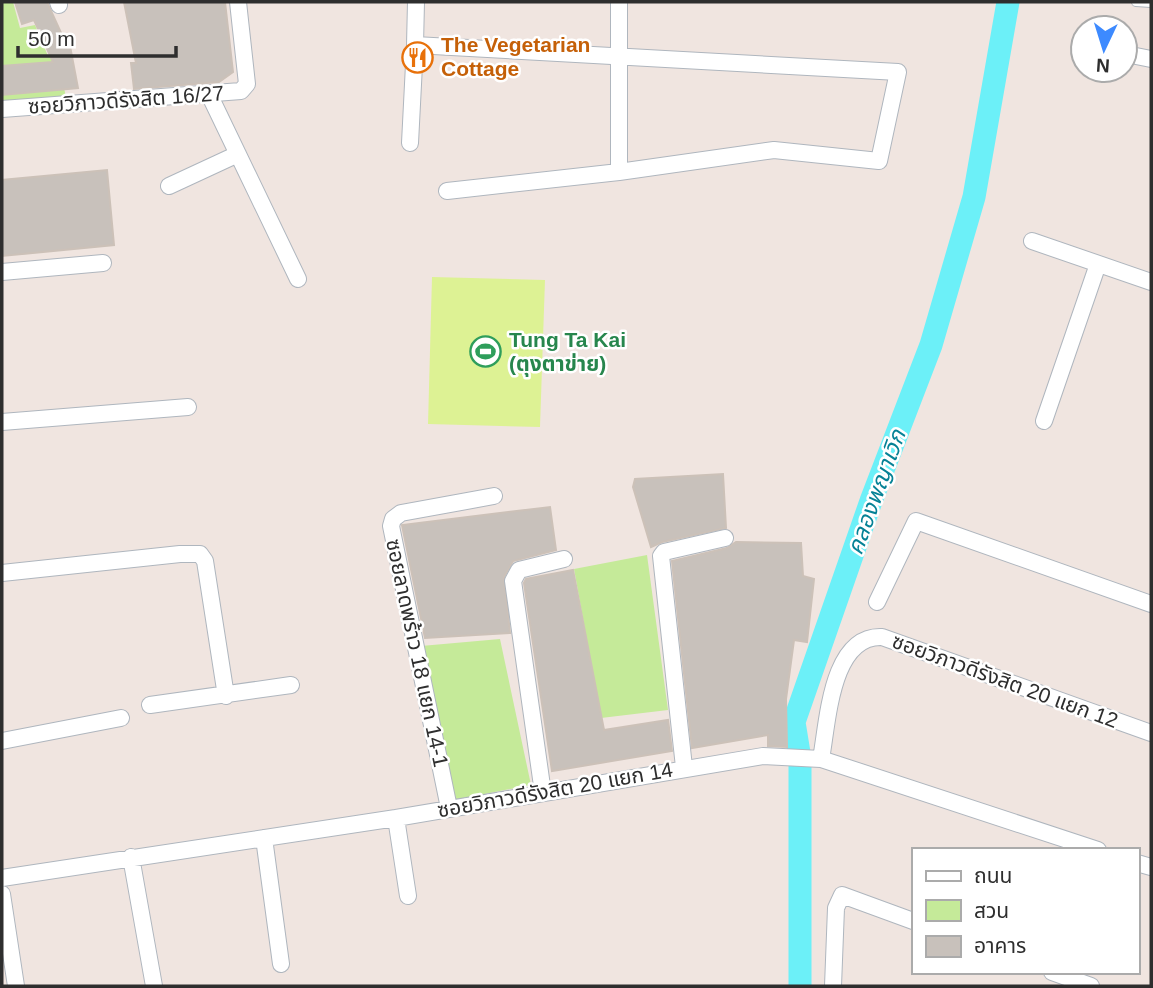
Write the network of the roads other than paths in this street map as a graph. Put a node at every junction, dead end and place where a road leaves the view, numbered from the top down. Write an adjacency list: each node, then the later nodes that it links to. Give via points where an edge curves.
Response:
1 (238, 2): 8 (street, ซอยวิภาวดีรังสิต 16/27, via 246,88)
2 (416, 2): 6 (street)
3 (618, 2): 7 (street)
4 (1136, 2): 5 (lane)
5 (1151, 3)
6 (415, 45): 7 (street); 10 (street)
7 (621, 56): 12 (street); 12 (street, via 898,72 879,161 774,150)
8 (209, 94): 9 (street, ซอยวิภาวดีรังสิต 16/27); 11 (street)
9 (2, 109)
10 (410, 144)
11 (238, 153): 13 (street); 20 (street)
12 (619, 172): 14 (street)
13 (169, 186)
14 (446, 191)
15 (1032, 241): 17 (street)
16 (103, 263): 19 (street)
17 (1098, 264): 21 (street); 23 (street)
18 (1151, 264): 21 (street)
19 (2, 272)
20 (298, 279)
21 (1149, 282)
22 (188, 407): 24 (street)
23 (1044, 421)
24 (2, 422)
25 (494, 496): 40 (street, ซอยลาดพร้าว 18 แยก 14-1, via 401,513 391,526)
26 (725, 538): 38 (street, via 661,556)
27 (564, 559): 39 (street, via 519,570 513,581)
28 (2, 573): 32 (street, via 200,554 205,561)
29 (877, 602): 30 (street, via 916,521)
30 (1151, 604)
31 (291, 685): 32 (street)
32 (226, 696): 33 (street)
33 (150, 705)
34 (121, 718): 36 (street)
35 (1151, 733): 37 (street, ซอยวิภาวดีรังสิต 20 แยก 12, via 882,637 871,637 855,644 840,669)
36 (2, 741)
37 (821, 759): 38 (street, ซอยวิภาวดีรังสิต 20 แยก 14, via 763,756); 43 (street, ซอยวิภาวดีรังสิต 20 แยก 14)
38 (684, 767): 39 (street, ซอยวิภาวดีรังสิต 20 แยก 14)
39 (543, 793): 40 (street, ซอยวิภาวดีรังสิต 20 แยก 14)
40 (449, 808): 41 (street, ซอยวิภาวดีรังสิต 20 แยก 14)
41 (396, 818): 42 (street, ซอยวิภาวดีรังสิต 20 แยก 14); 47 (street)
42 (264, 838): 44 (street, ซอยวิภาวดีรังสิต 20 แยก 14); 49 (street)
43 (1092, 848)
44 (131, 857): 45 (street, ซอยวิภาวดีรังสิต 20 แยก 14); 52 (street)
45 (2, 878)
46 (2, 894): 51 (street)
47 (408, 896)
48 (912, 921): 53 (street, via 842,895 836,908)
49 (281, 964)
50 (1058, 974): 54 (street)
51 (16, 986)
52 (153, 986)
53 (833, 986)
54 (1091, 986)

